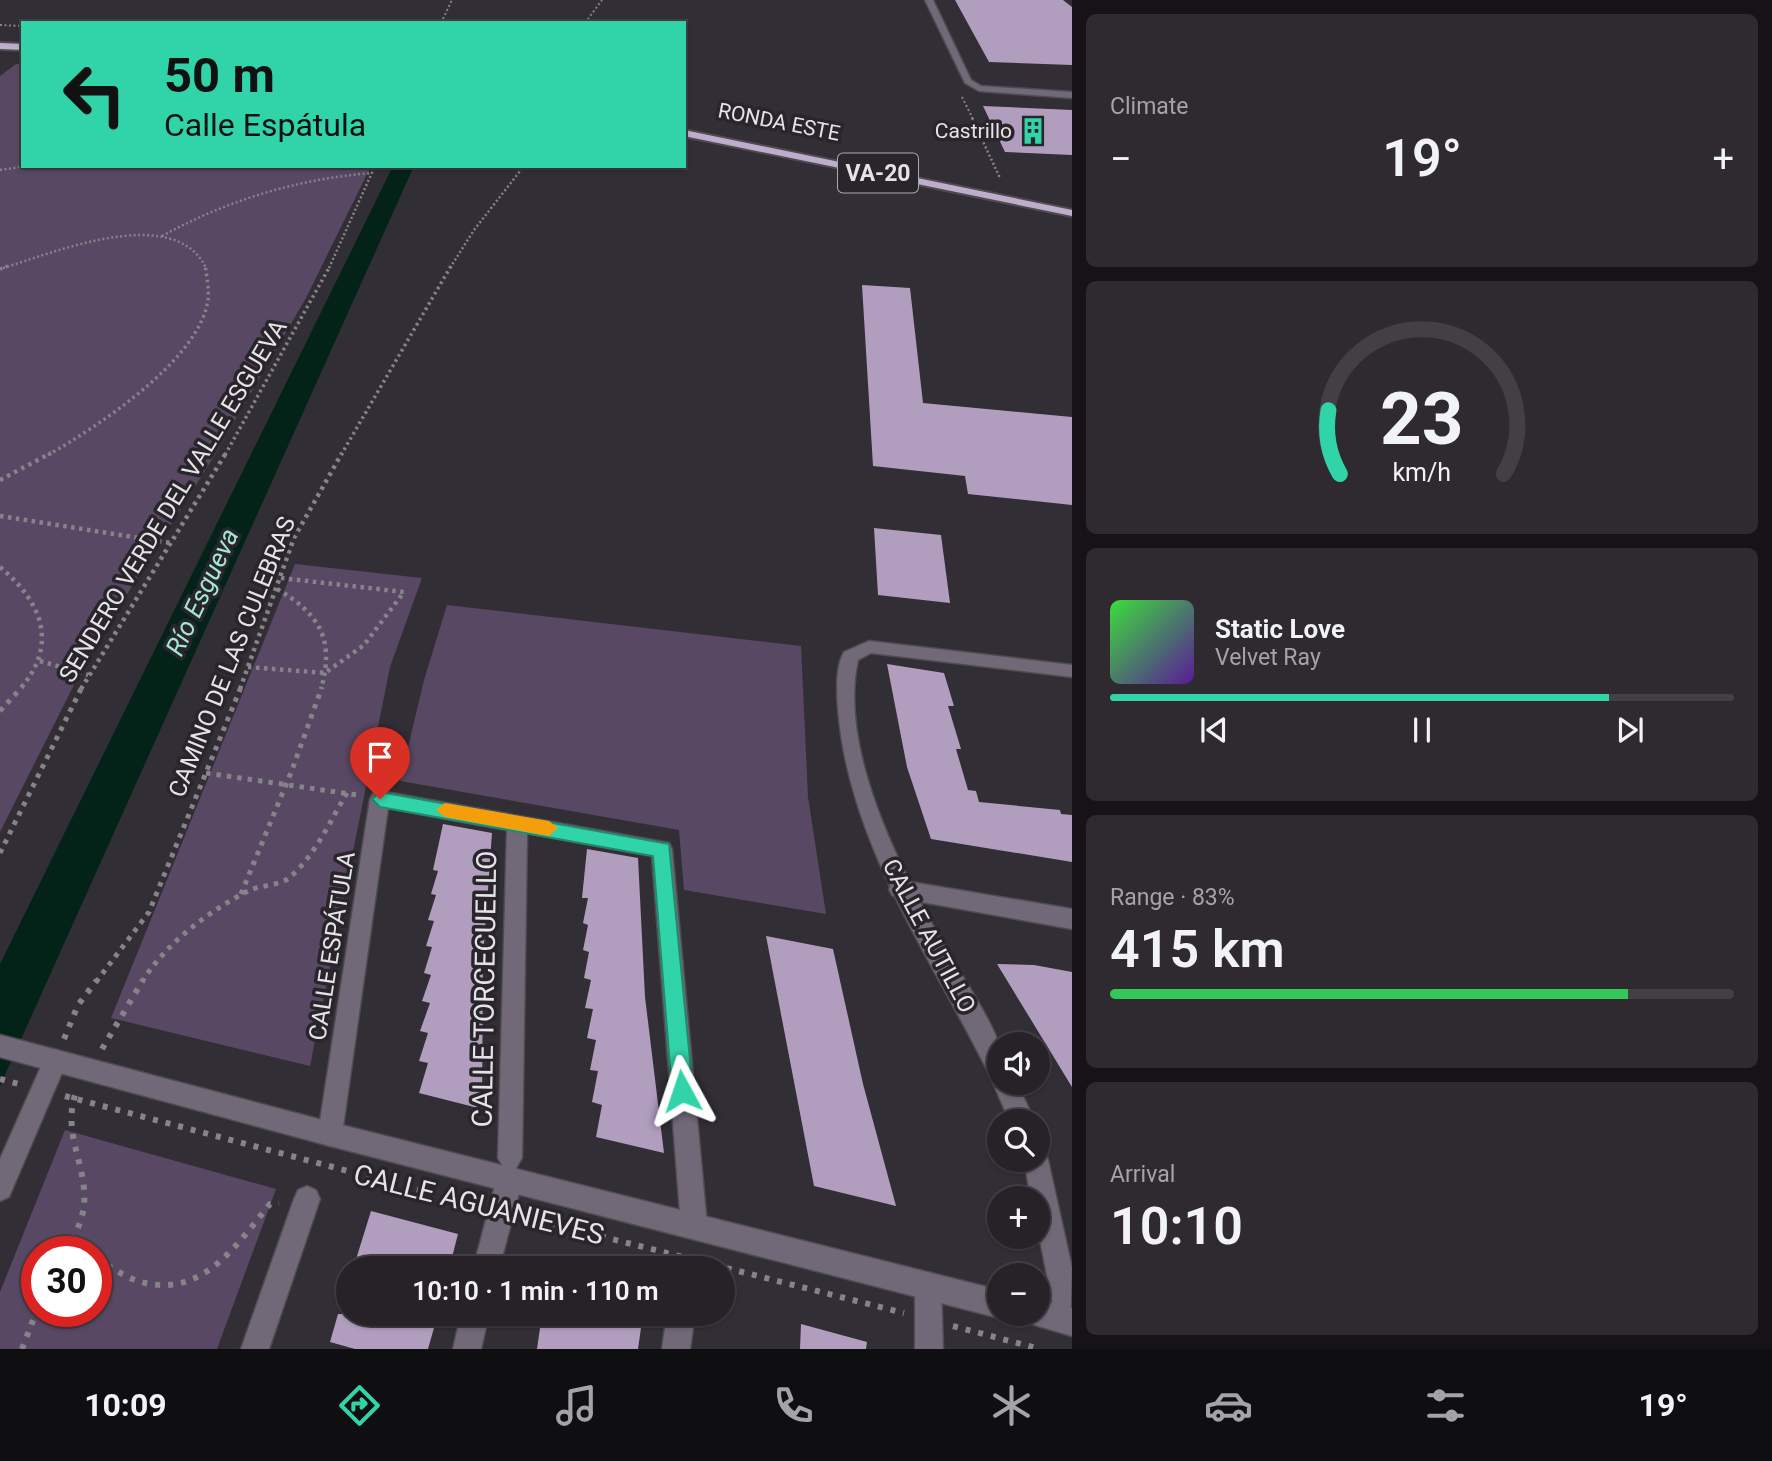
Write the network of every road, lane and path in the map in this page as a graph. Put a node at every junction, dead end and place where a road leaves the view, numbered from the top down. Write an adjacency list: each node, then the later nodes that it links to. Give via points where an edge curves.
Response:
1 (452, 0): 4 (path)
2 (602, 0): 5 (path)
3 (929, 0): 12 (street, via 968,81)
4 (442, 21)
5 (586, 21)
6 (0, 25): 7 (path)
7 (21, 26)
8 (0, 38): 9 (highway)
9 (21, 39)
10 (0, 46): 11 (highway)
11 (21, 47)
12 (979, 89): 13 (street); 21 (path, via 961,94)
13 (1072, 95)
14 (686, 123): 22 (highway, RONDA ESTE / VA-20)
15 (686, 133): 23 (highway, RONDA ESTE / VA-20)
16 (21, 167): 19 (path)
17 (374, 168): 20 (path, SENDERO VERDE DEL VALLE ESGUEVA)
18 (522, 168): 30 (path, CAMINO DE LAS CULEBRAS, via 474,230 416,323 294,538)
19 (0, 170)
20 (372, 173): 24 (path, via 245,198 190,219); 28 (path, SENDERO VERDE DEL VALLE ESGUEVA, via 326,275)
21 (1000, 178)
22 (1072, 201)
23 (1072, 213)
24 (162, 236): 25 (path, via 114,238); 26 (path, via 185,244 202,257 210,280 201,318 182,349 157,380 111,416)
25 (0, 269)
26 (0, 480)
27 (0, 516): 28 (path)
28 (171, 542): 36 (path, SENDERO VERDE DEL VALLE ESGUEVA)
29 (0, 567): 32 (path, via 17,579 33,604 44,636)
30 (281, 578): 31 (path, CAMINO DE LAS CULEBRAS); 35 (path, via 404,592 364,645)
31 (277, 589): 33 (path, CAMINO DE LAS CULEBRAS); 35 (path, via 303,603 320,627 329,656)
32 (40, 661): 36 (path); 37 (path)
33 (248, 667): 35 (path); 38 (path, CAMINO DE LAS CULEBRAS)
34 (1072, 671): 44 (street, CALLE AUTILLO, via 869,647 850,656 844,675 851,751 874,828)
35 (325, 674): 39 (path)
36 (88, 675): 43 (path, SENDERO VERDE DEL VALLE ESGUEVA)
37 (0, 711)
38 (206, 773): 39 (path); 49 (path, CAMINO DE LAS CULEBRAS, via 149,912 78,1005)
39 (285, 784): 40 (path); 45 (path)
40 (347, 793): 41 (path); 45 (path, via 309,856 287,880)
41 (380, 799): 42 (street); 54 (street, CALLE ESPÁTULA)
42 (517, 822): 56 (street, CALLE TORCECUELLO); 61 (street, via 662,849)
43 (0, 853)
44 (899, 889): 46 (street); 48 (street, CALLE AUTILLO)
45 (240, 895): 50 (path, via 196,925 149,971 115,1032)
46 (1072, 919)
47 (0, 1046): 49 (street, CALLE AGUANIEVES)
48 (987, 1048)
49 (46, 1058): 50 (street, CALLE AGUANIEVES); 52 (street)
50 (87, 1069): 53 (path); 54 (street, CALLE AGUANIEVES)
51 (0, 1079): 52 (path, CALLE AGUANIEVES)
52 (33, 1088): 53 (path, CALLE AGUANIEVES); 58 (street)
53 (72, 1098): 55 (path, CALLE AGUANIEVES); 62 (path, via 73,1156 85,1203)
54 (330, 1134): 55 (path); 56 (street, CALLE AGUANIEVES)
55 (320, 1163): 59 (path); 60 (path, CALLE AGUANIEVES)
56 (510, 1168): 60 (street, CALLE TORCECUELLO); 61 (street, CALLE AGUANIEVES)
57 (1039, 1172): 71 (street)
58 (0, 1188)
59 (307, 1199): 65 (path, via 270,1204 221,1264 176,1286 144,1283); 76 (street)
60 (500, 1211): 63 (street, CALLE TORCECUELLO); 64 (path, CALLE AGUANIEVES)
61 (694, 1225): 67 (street, CALLE AGUANIEVES)
62 (72, 1236)
63 (489, 1256)
64 (688, 1256)
65 (112, 1267)
66 (735, 1268): 70 (path, CALLE AGUANIEVES)
67 (928, 1286): 68 (street, CALLE AGUANIEVES); 70 (street)
68 (987, 1301)
69 (1050, 1316): 71 (street)
70 (929, 1319): 79 (street); 80 (path, CALLE AGUANIEVES)
71 (1071, 1321)
72 (472, 1326): 77 (street)
73 (679, 1326): 78 (street)
74 (30, 1327): 75 (path)
75 (22, 1349)
76 (255, 1349)
77 (467, 1349)
78 (676, 1349)
79 (929, 1349)
80 (1040, 1349)

